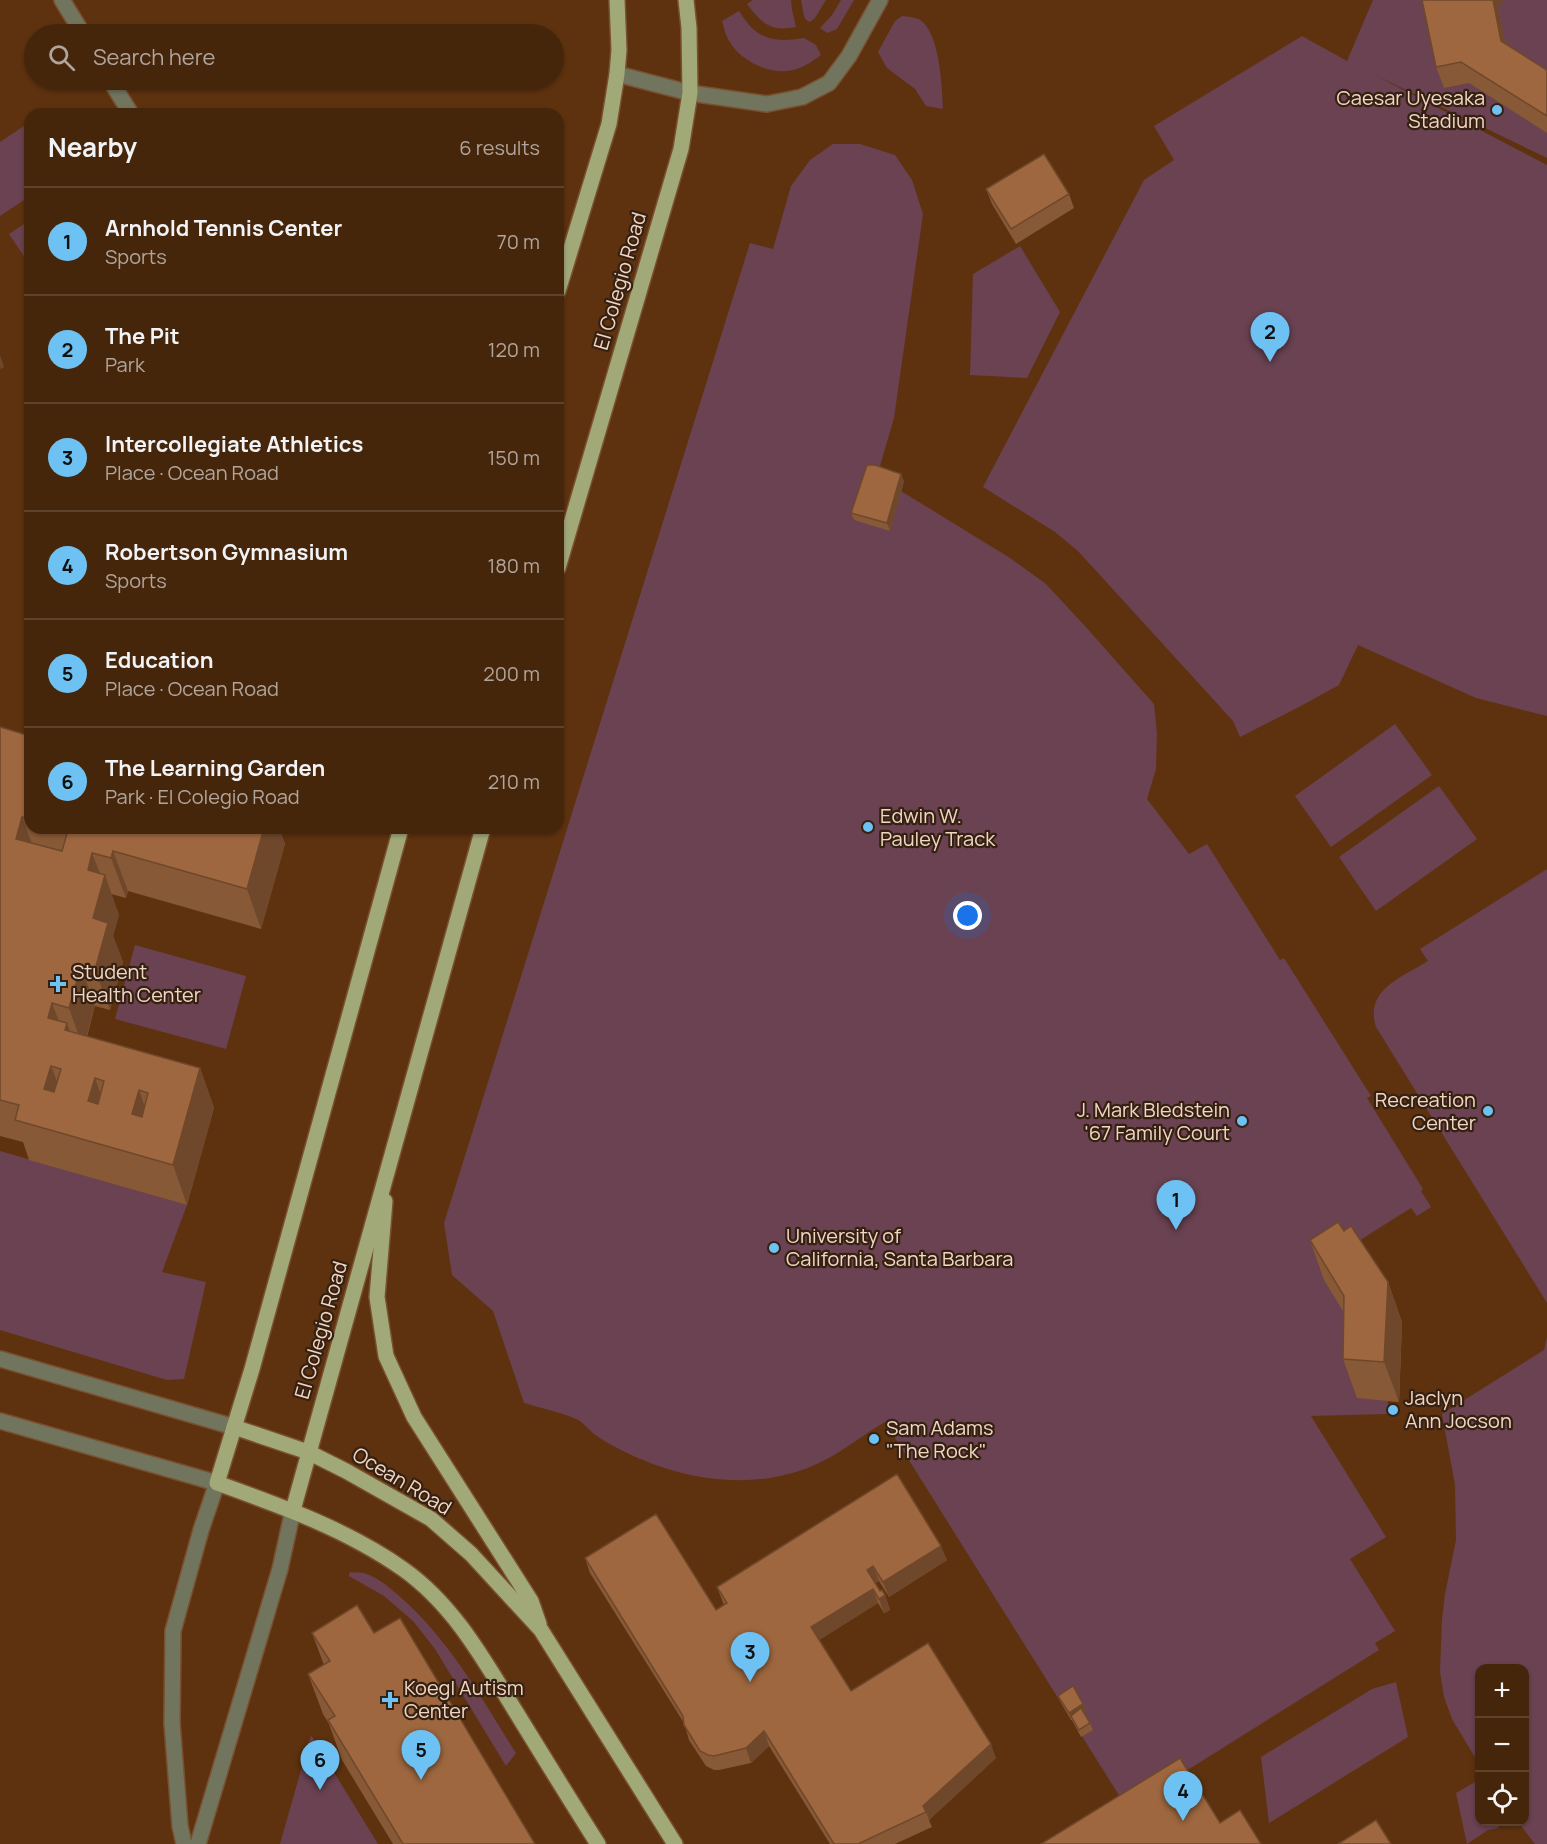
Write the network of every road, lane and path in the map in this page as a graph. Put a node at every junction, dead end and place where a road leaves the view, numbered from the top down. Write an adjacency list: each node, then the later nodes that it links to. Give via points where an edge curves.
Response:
1 (62, 0): 5 (street)
2 (617, 0): 6 (main road)
3 (686, 0): 8 (main road, El Colegio Road)
4 (880, 0): 8 (street, via 849,56 829,82 802,97 767,104)
5 (77, 24)
6 (617, 74): 8 (street); 10 (main road, via 609,124)
7 (116, 90): 9 (street)
8 (690, 93): 11 (main road, El Colegio Road, via 681,149)
9 (127, 108)
10 (564, 271)
11 (564, 548)
12 (399, 834): 17 (main road)
13 (481, 834): 14 (main road, El Colegio Road)
14 (386, 1178): 18 (main road, El Colegio Road); 21 (main road, via 377,1297 386,1356 414,1417 531,1601)
15 (0, 1359): 17 (street, Ocean Road)
16 (0, 1421): 19 (street)
17 (234, 1427): 18 (main road, Ocean Road); 19 (main road)
18 (308, 1452): 20 (main road, El Colegio Road); 21 (main road, Ocean Road, via 431,1520 471,1554)
19 (218, 1483): 20 (main road); 22 (street, via 173,1631 172,1723)
20 (293, 1510): 23 (street, El Colegio Road, via 280,1569); 24 (main road, via 404,1570 444,1605 475,1646)
21 (541, 1630): 25 (main road, Ocean Road)
22 (184, 1844)
23 (198, 1844)
24 (598, 1844)
25 (675, 1844)

